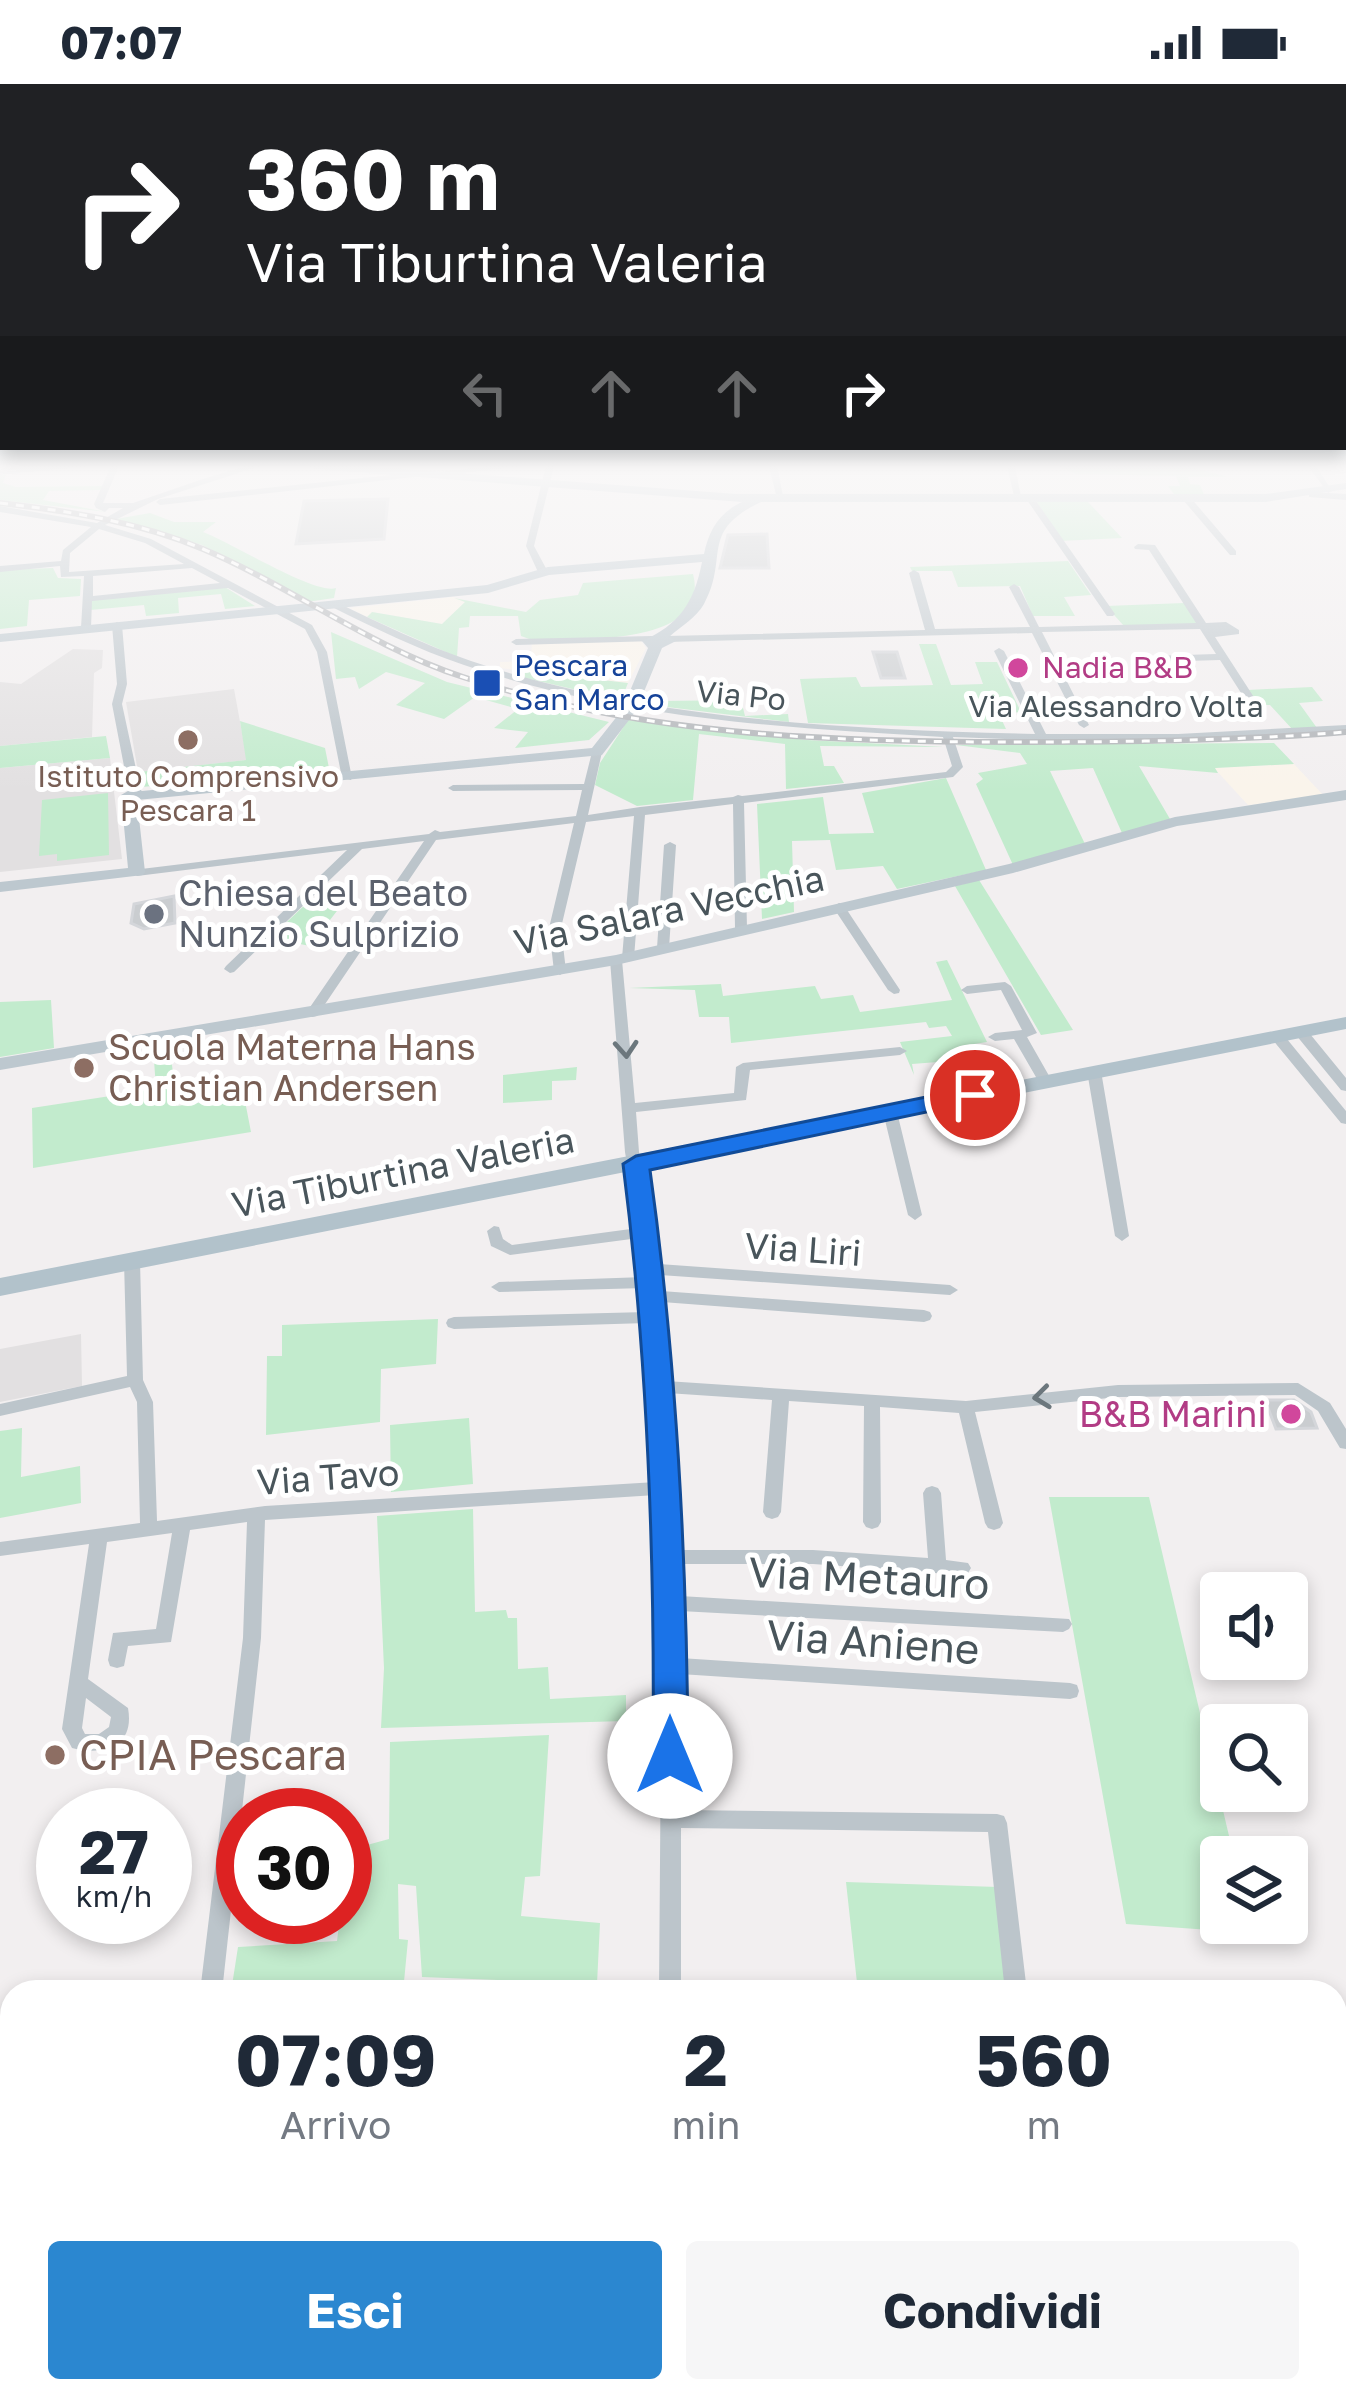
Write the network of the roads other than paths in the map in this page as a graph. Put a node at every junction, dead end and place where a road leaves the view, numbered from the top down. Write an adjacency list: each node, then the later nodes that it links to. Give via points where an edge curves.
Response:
1 (65, 574): 9 (street)
2 (109, 574): 9 (street)
3 (210, 574): 10 (street)
4 (536, 574): 13 (street, via 488,589)
5 (702, 574): 22 (street, via 698,603)
6 (914, 574): 19 (street)
7 (1080, 574): 15 (street)
8 (1169, 574): 18 (street)
9 (88, 576): 12 (street)
10 (230, 585): 12 (street); 14 (street)
11 (1014, 587): 20 (street)
12 (87, 599): 17 (street)
13 (332, 604): 14 (street); 27 (street, Via Po, via 487,672)
14 (275, 610): 16 (street); 34 (street, via 318,636)
15 (1110, 614)
16 (117, 625): 17 (street); 37 (street, via 116,704)
17 (86, 628): 21 (street)
18 (1206, 631): 20 (street); 25 (street)
19 (931, 633): 20 (street); 22 (street)
20 (1034, 633): 22 (street); 29 (street)
21 (2, 637)
22 (659, 642): 23 (street); 27 (street)
23 (516, 645)
24 (999, 651): 32 (street)
25 (1222, 657): 26 (street); 28 (street)
26 (1153, 659)
27 (630, 705): 31 (street, Via Po, via 777,725); 33 (street)
28 (1254, 705)
29 (1084, 725)
30 (1346, 728): 32 (street, Via Alessandro Volta)
31 (947, 734): 32 (street, Via Alessandro Volta); 39 (street, Via Alessandro Volta, via 958,767 949,775)
32 (1042, 737)
33 (599, 748): 34 (street); 35 (street)
34 (346, 774): 37 (street)
35 (586, 787): 36 (street); 41 (street)
36 (453, 788)
37 (137, 794): 45 (street)
38 (1346, 795): 47 (street, Via Salara Vecchia, via 1196,817)
39 (738, 799): 40 (street, Via Alessandro Volta); 48 (street)
40 (640, 810): 41 (street, Via Alessandro Volta); 50 (street)
41 (579, 818): 42 (street, Via Alessandro Volta); 52 (street, via 555,928)
42 (435, 833): 43 (street, Via Alessandro Volta); 55 (street)
43 (360, 844): 45 (street, Via Alessandro Volta); 51 (street)
44 (670, 844): 49 (street)
45 (137, 872): 46 (street, Via Alessandro Volta)
46 (0, 887)
47 (839, 907): 48 (street, Via Salara Vecchia); 53 (street)
48 (741, 928): 49 (street, Via Salara Vecchia)
49 (663, 948): 50 (street, Via Salara Vecchia)
50 (622, 959): 52 (street, Via Salara Vecchia); 66 (street, one-way to 66)
51 (230, 969)
52 (560, 971): 55 (street, Via Salara Vecchia)
53 (894, 990)
54 (967, 990): 57 (street, via 1005,986 1030,1033)
55 (313, 1013): 61 (street, Via Salara Vecchia)
56 (1346, 1023): 58 (main road, Via Tiburtina Valeria)
57 (1018, 1034): 59 (street); 63 (street)
58 (1289, 1034): 62 (main road, Via Tiburtina Valeria); 64 (street); 65 (street)
59 (994, 1036)
60 (900, 1051): 66 (street, via 743,1067 740,1097)
61 (0, 1064)
62 (1094, 1071): 63 (main road, Via Tiburtina Valeria); 73 (street)
63 (1045, 1081): 67 (main road, Via Tiburtina Valeria)
64 (1344, 1084): 65 (street)
65 (1318, 1086): 68 (street)
66 (630, 1108): 69 (street)
67 (890, 1112): 69 (main road, Via Tiburtina Valeria); 70 (street)
68 (1346, 1120)
69 (636, 1164): 72 (street); 74 (main road, Via Tiburtina Valeria)
70 (915, 1215)
71 (494, 1231): 72 (street, via 510,1250)
72 (647, 1232): 75 (street)
73 (1122, 1236)
74 (132, 1261): 76 (main road, Via Tiburtina Valeria); 82 (street)
75 (653, 1282): 77 (street); 78 (street, Via Liri); 79 (street); 80 (street)
76 (0, 1287)
77 (500, 1287)
78 (950, 1290)
79 (924, 1316)
80 (654, 1317): 81 (street); 83 (street)
81 (454, 1323)
82 (135, 1380): 87 (street); 96 (street, via 145,1402)
83 (658, 1386): 84 (street); 89 (street)
84 (781, 1394): 85 (street); 91 (street)
85 (872, 1403): 86 (street); 93 (street)
86 (966, 1407): 88 (street, one-way to 86, via 1324,1408 1298,1389 1118,1391); 94 (street)
87 (0, 1410)
88 (1345, 1441)
89 (663, 1488): 92 (street, Via Tavo); 99 (street)
90 (932, 1493): 100 (street)
91 (772, 1512)
92 (256, 1514): 95 (street, Via Tavo); 109 (street, via 252,1639)
93 (872, 1522)
94 (994, 1523)
95 (182, 1525): 96 (street, Via Tavo); 104 (street, via 164,1637 120,1638)
96 (148, 1530): 97 (street, Via Tavo)
97 (99, 1535): 98 (street, Via Tavo); 106 (street)
98 (0, 1549)
99 (668, 1557): 100 (street); 102 (street)
100 (938, 1568): 101 (street)
101 (962, 1568)
102 (671, 1604): 103 (street, Via Metauro); 105 (street)
103 (1063, 1624)
104 (117, 1660)
105 (670, 1665): 107 (street, Via Aniene); 108 (street)
106 (81, 1684)
107 (1070, 1691)
108 (670, 1819): 110 (street); 111 (street, via 997,1823)
109 (212, 1980)
110 (670, 1980)
111 (1015, 1980)

